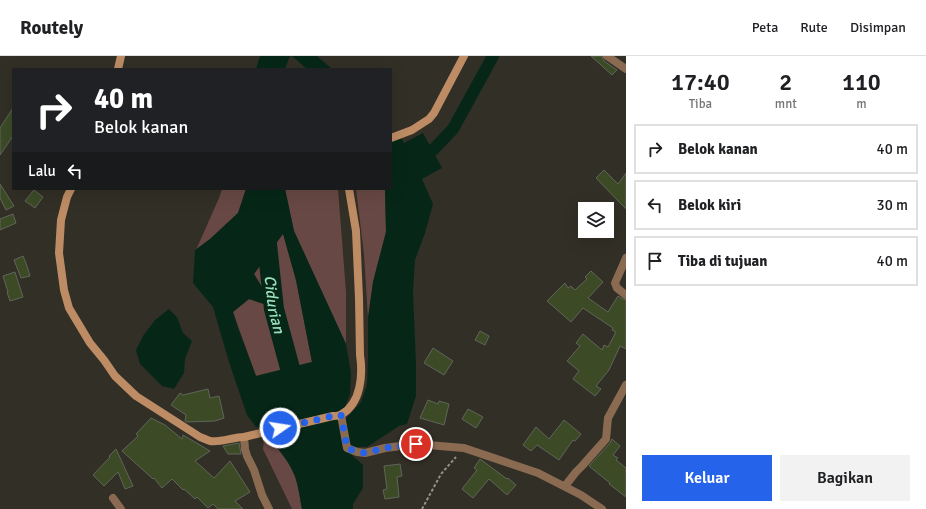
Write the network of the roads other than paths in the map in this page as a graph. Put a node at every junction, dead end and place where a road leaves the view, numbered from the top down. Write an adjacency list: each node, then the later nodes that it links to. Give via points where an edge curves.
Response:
1 (121, 56): 4 (street)
2 (464, 56): 6 (street, via 429,119 412,130)
3 (607, 56): 5 (street)
4 (118, 68)
5 (626, 69)
6 (392, 138)
7 (71, 190): 13 (street, via 61,220 60,259 69,308 90,343 115,376 136,396 200,437 216,442)
8 (349, 190): 12 (street, via 356,231 360,384 356,399 349,408)
9 (626, 258): 10 (street, via 615,283)
10 (626, 295)
11 (626, 385): 14 (street, via 608,418 606,439)
12 (337, 416): 13 (street); 14 (street, via 347,448 357,452 365,453 416,444 464,448 538,472)
13 (244, 436): 17 (street, via 247,456)
14 (565, 486): 18 (street)
15 (113, 498): 16 (street)
16 (121, 509)
17 (268, 509)
18 (602, 509)

